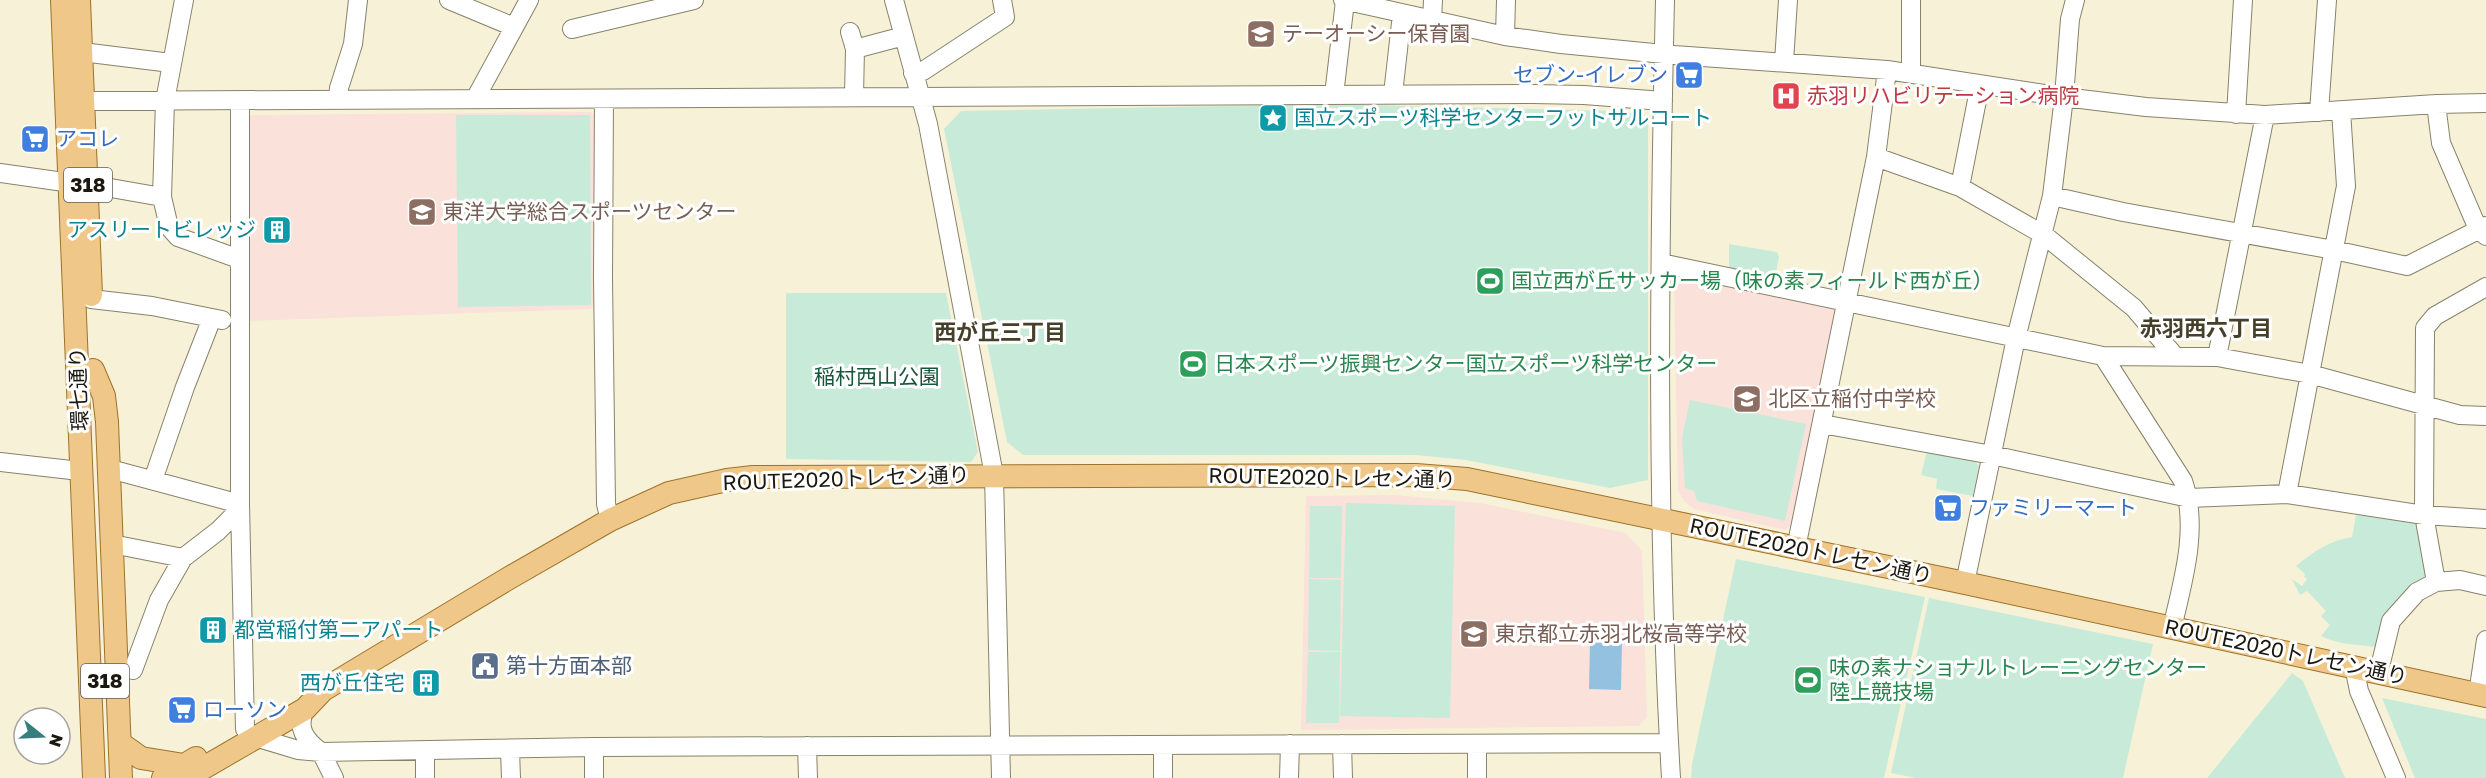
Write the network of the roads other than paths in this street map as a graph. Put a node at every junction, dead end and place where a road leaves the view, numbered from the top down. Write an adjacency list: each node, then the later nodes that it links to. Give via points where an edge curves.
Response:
1 (62, 0): 42 (main road, 環七通り / 318)
2 (79, 0): 25 (main road, 環七通り / 318)
3 (184, 0): 28 (street)
4 (358, 0): 41 (street)
5 (449, 0): 21 (street)
6 (529, 0): 21 (street)
7 (694, 0): 22 (street)
8 (894, 0): 23 (street)
9 (1002, 0): 30 (street, via 1005,17)
10 (1344, 0): 19 (street); 33 (street)
11 (1433, 0): 20 (street)
12 (1506, 0): 24 (street)
13 (1665, 0): 26 (street)
14 (1788, 0): 27 (street)
15 (1911, 0): 31 (street)
16 (2075, 0): 37 (street)
17 (2243, 0): 49 (street)
18 (2327, 0): 48 (street)
19 (1402, 14): 20 (street); 34 (street)
20 (1432, 21): 24 (street)
21 (514, 27): 38 (street)
22 (572, 29)
23 (904, 36): 30 (street); 35 (street, via 852,40)
24 (1505, 36): 26 (street)
25 (82, 52): 28 (street); 42 (main road, 環七通り / 318)
26 (1664, 54): 27 (street); 44 (street)
27 (1784, 62): 29 (street)
28 (171, 63): 43 (street)
29 (1887, 70): 31 (street); 51 (street)
30 (913, 73): 36 (street)
31 (1911, 74): 32 (street)
32 (1980, 86): 37 (street); 54 (street)
33 (1334, 94): 34 (street); 36 (street)
34 (1393, 94): 44 (street, via 1584,95)
35 (854, 96): 36 (street); 39 (street)
36 (920, 97): 81 (street)
37 (2064, 97): 49 (street); 55 (street)
38 (475, 99): 39 (street); 41 (street)
39 (604, 99): 88 (street, via 606,504)
40 (240, 100): 41 (street); 43 (street); 61 (street)
41 (339, 100)
42 (75, 101): 43 (street); 53 (main road, 環七通り / 318)
43 (165, 101): 56 (street)
44 (1663, 101): 62 (street)
45 (2486, 103): 46 (street)
46 (2436, 104): 47 (street); 57 (street, via 2441,143)
47 (2341, 111): 48 (street); 60 (street, via 2346,186)
48 (2319, 112): 50 (street)
49 (2236, 114): 50 (street)
50 (2265, 115): 58 (street)
51 (1876, 157): 54 (street); 65 (street)
52 (0, 173): 53 (street)
53 (79, 184): 56 (street); 64 (main road, 環七通り / 318); 72 (main road, 環七通り / 318)
54 (1960, 187): 59 (street)
55 (2052, 196): 58 (street); 59 (street)
56 (162, 197): 61 (street, via 169,227 178,237)
57 (2483, 230): 60 (street, via 2407,266)
58 (2241, 234): 60 (street); 71 (street)
59 (2044, 235): 68 (street); 69 (street, via 2134,308)
60 (2334, 250): 73 (street)
61 (239, 259): 67 (street)
62 (1661, 263): 65 (street); 89 (street)
63 (2486, 287): 74 (street, via 2435,316 2425,328)
64 (91, 298): 66 (street); 72 (main road, 環七通り / 318)
65 (1847, 302): 68 (street); 76 (street)
66 (212, 318): 67 (street); 82 (street)
67 (239, 324): 85 (street)
68 (2016, 338): 70 (street); 77 (street)
69 (2174, 355): 70 (street); 71 (street)
70 (2103, 356): 84 (street, via 2183,481)
71 (2217, 357): 73 (street)
72 (86, 364): 79 (main road, via 104,396); 80 (main road, via 72,387); 95 (main road, 環七通り / 318)
73 (2310, 374): 74 (street); 83 (street)
74 (2424, 404): 75 (street, via 2460,415); 86 (street)
75 (2486, 416)
76 (1822, 424): 77 (street); 91 (street)
77 (1992, 455): 84 (street); 94 (street)
78 (0, 462): 80 (street)
79 (110, 468): 82 (street); 90 (main road)
80 (71, 470): 118 (main road)
81 (994, 475): 88 (main road, ROUTE2020トレセン通り, via 727,480 669,494); 89 (main road, ROUTE2020トレセン通り, via 1441,477); 110 (street)
82 (153, 480): 85 (street)
83 (2287, 494): 84 (street); 86 (street)
84 (2189, 498): 97 (street, via 2188,557)
85 (240, 507): 92 (street, via 218,531); 104 (street)
86 (2424, 515): 87 (street); 93 (street)
87 (2486, 519)
88 (610, 520): 103 (main road, ROUTE2020トレセン通り)
89 (1662, 520): 91 (main road, ROUTE2020トレセン通り); 106 (street)
90 (112, 544): 92 (street); 105 (main road)
91 (1796, 548): 94 (main road, ROUTE2020トレセン通り)
92 (183, 558): 100 (street, via 159,600)
93 (2436, 582): 96 (street, via 2460,580); 101 (street, via 2417,592 2391,621)
94 (1965, 583): 97 (main road, ROUTE2020トレセン通り)
95 (95, 584): 119 (main road, 環七通り / 318); 120 (main road, 環七通り / 318)
96 (2486, 586)
97 (2172, 628): 99 (main road, ROUTE2020トレセン通り)
98 (2486, 640): 102 (street)
99 (2354, 666): 101 (main road, ROUTE2020トレセン通り); 134 (street, via 2359,691)
100 (134, 670)
101 (2379, 672): 102 (main road, ROUTE2020トレセン通り)
102 (2482, 695)
103 (312, 701): 104 (main road, ROUTE2020トレセン通り, via 297,699); 116 (street, via 301,717 302,731)
104 (250, 733): 116 (street, via 298,750); 117 (main road, ROUTE2020トレセン通り)
105 (120, 742): 117 (main road, via 141,758); 121 (main road)
106 (1668, 743): 109 (street); 133 (street)
107 (1290, 744): 108 (street); 112 (street); 130 (street)
108 (1342, 744): 109 (street); 131 (street)
109 (1477, 744): 132 (street)
110 (1000, 745): 111 (street); 112 (street); 128 (street)
111 (807, 746): 113 (street); 127 (street)
112 (1163, 746): 129 (street)
113 (594, 747): 114 (street); 126 (street)
114 (510, 750): 115 (street); 125 (street)
115 (425, 751): 116 (street); 124 (street)
116 (321, 752): 123 (street)
117 (185, 772): 122 (main road, ROUTE2020トレセン通り)
118 (84, 778)
119 (94, 778)
120 (108, 778)
121 (121, 778)
122 (163, 778)
123 (334, 778)
124 (425, 778)
125 (511, 778)
126 (594, 778)
127 (808, 778)
128 (1001, 778)
129 (1164, 778)
130 (1290, 778)
131 (1343, 778)
132 (1477, 778)
133 (1671, 778)
134 (2396, 778)

